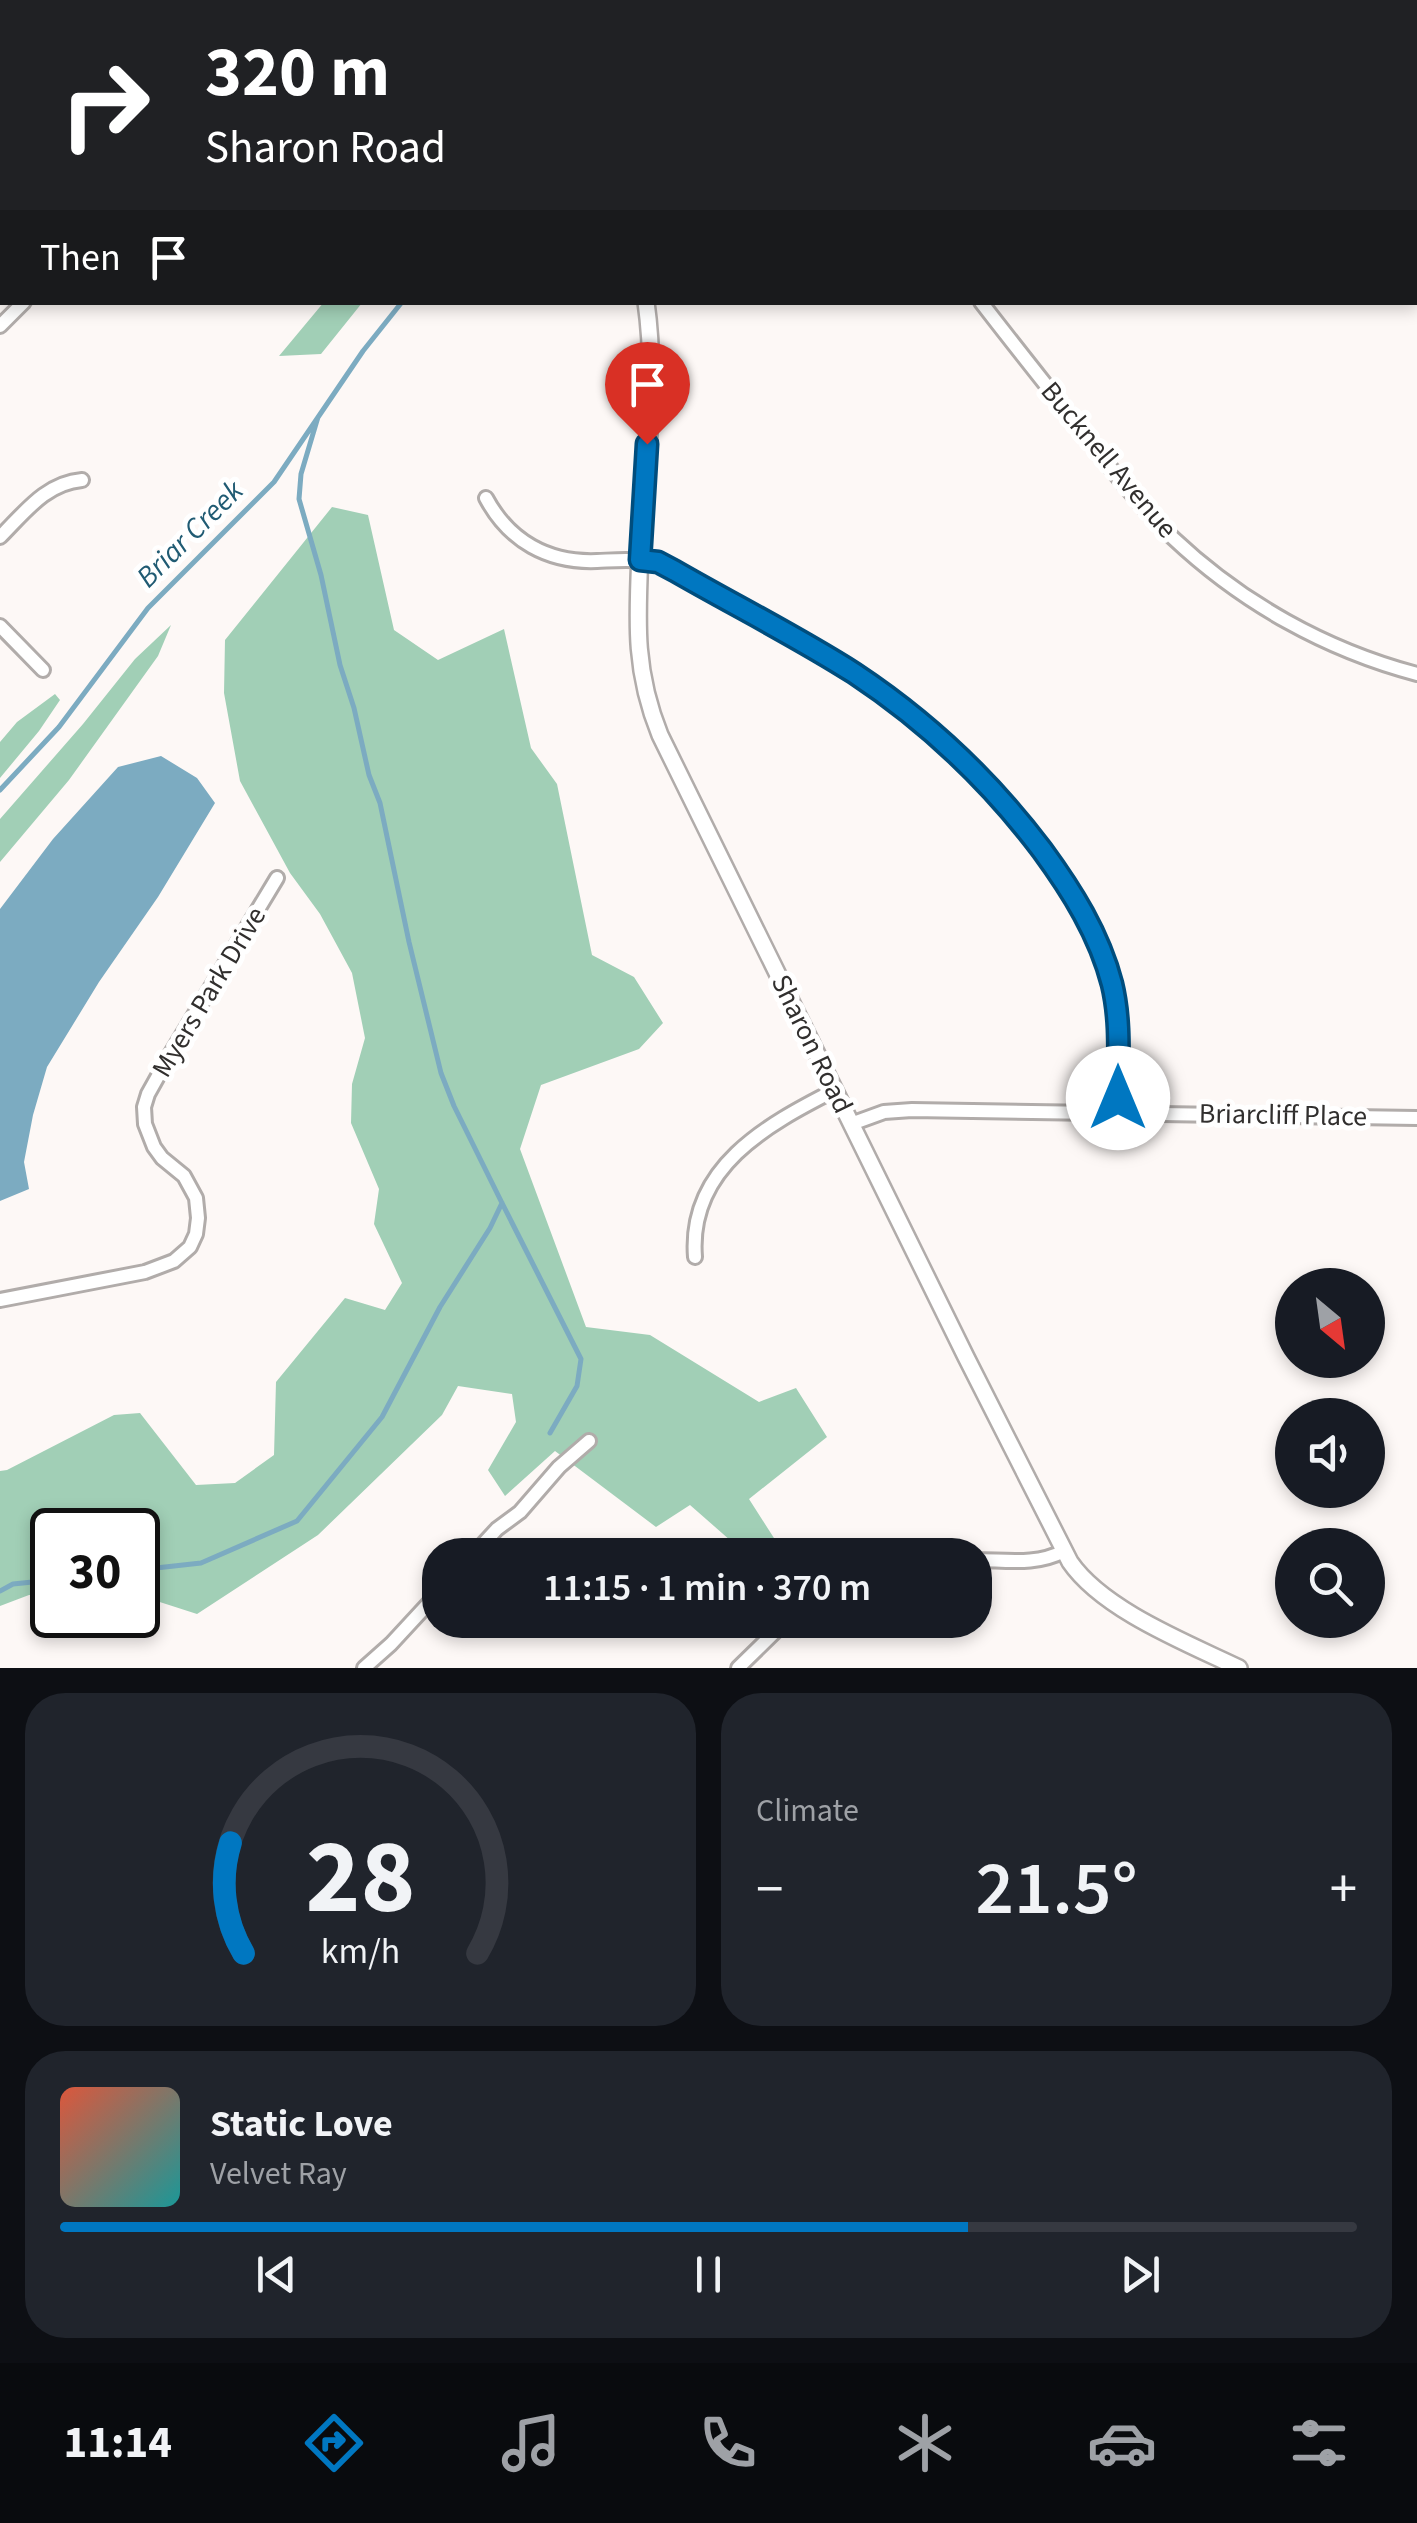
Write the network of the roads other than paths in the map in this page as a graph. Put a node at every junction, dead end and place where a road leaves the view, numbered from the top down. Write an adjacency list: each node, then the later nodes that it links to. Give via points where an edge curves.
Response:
1 (21, 305): 4 (street)
2 (646, 305): 8 (street, Sharon Road, via 650,392)
3 (984, 305): 11 (street, Bucknell Avenue, via 1130,492 1192,555 1314,636)
4 (0, 326)
5 (82, 480): 7 (street, via 52,488)
6 (486, 498): 8 (street, via 507,529 550,556)
7 (0, 537)
8 (640, 560): 13 (street, Sharon Road, via 638,653 654,719); 14 (street, via 666,566 863,680 923,725 1006,806 1072,892 1105,960 1118,1024)
9 (0, 626): 10 (street)
10 (43, 670)
11 (1417, 674)
12 (277, 878): 18 (street, Myers Park Drive, via 146,1102 144,1124 154,1147 196,1198 190,1246 145,1272)
13 (834, 1090): 16 (street, Sharon Road); 17 (street, via 765,1129 720,1172 698,1211)
14 (1118, 1112): 15 (street, Briarcliff Place); 16 (street, Briarcliff Place, via 896,1110)
15 (1417, 1118)
16 (851, 1124): 21 (street, Sharon Road)
17 (695, 1257)
18 (0, 1300)
19 (589, 1440): 20 (street)
20 (488, 1538)
21 (1064, 1551): 22 (street, via 1034,1562); 27 (street, Sharon Road, via 1101,1594)
22 (992, 1561)
23 (422, 1610): 25 (street)
24 (769, 1638): 26 (street)
25 (364, 1668)
26 (738, 1668)
27 (1239, 1668)

